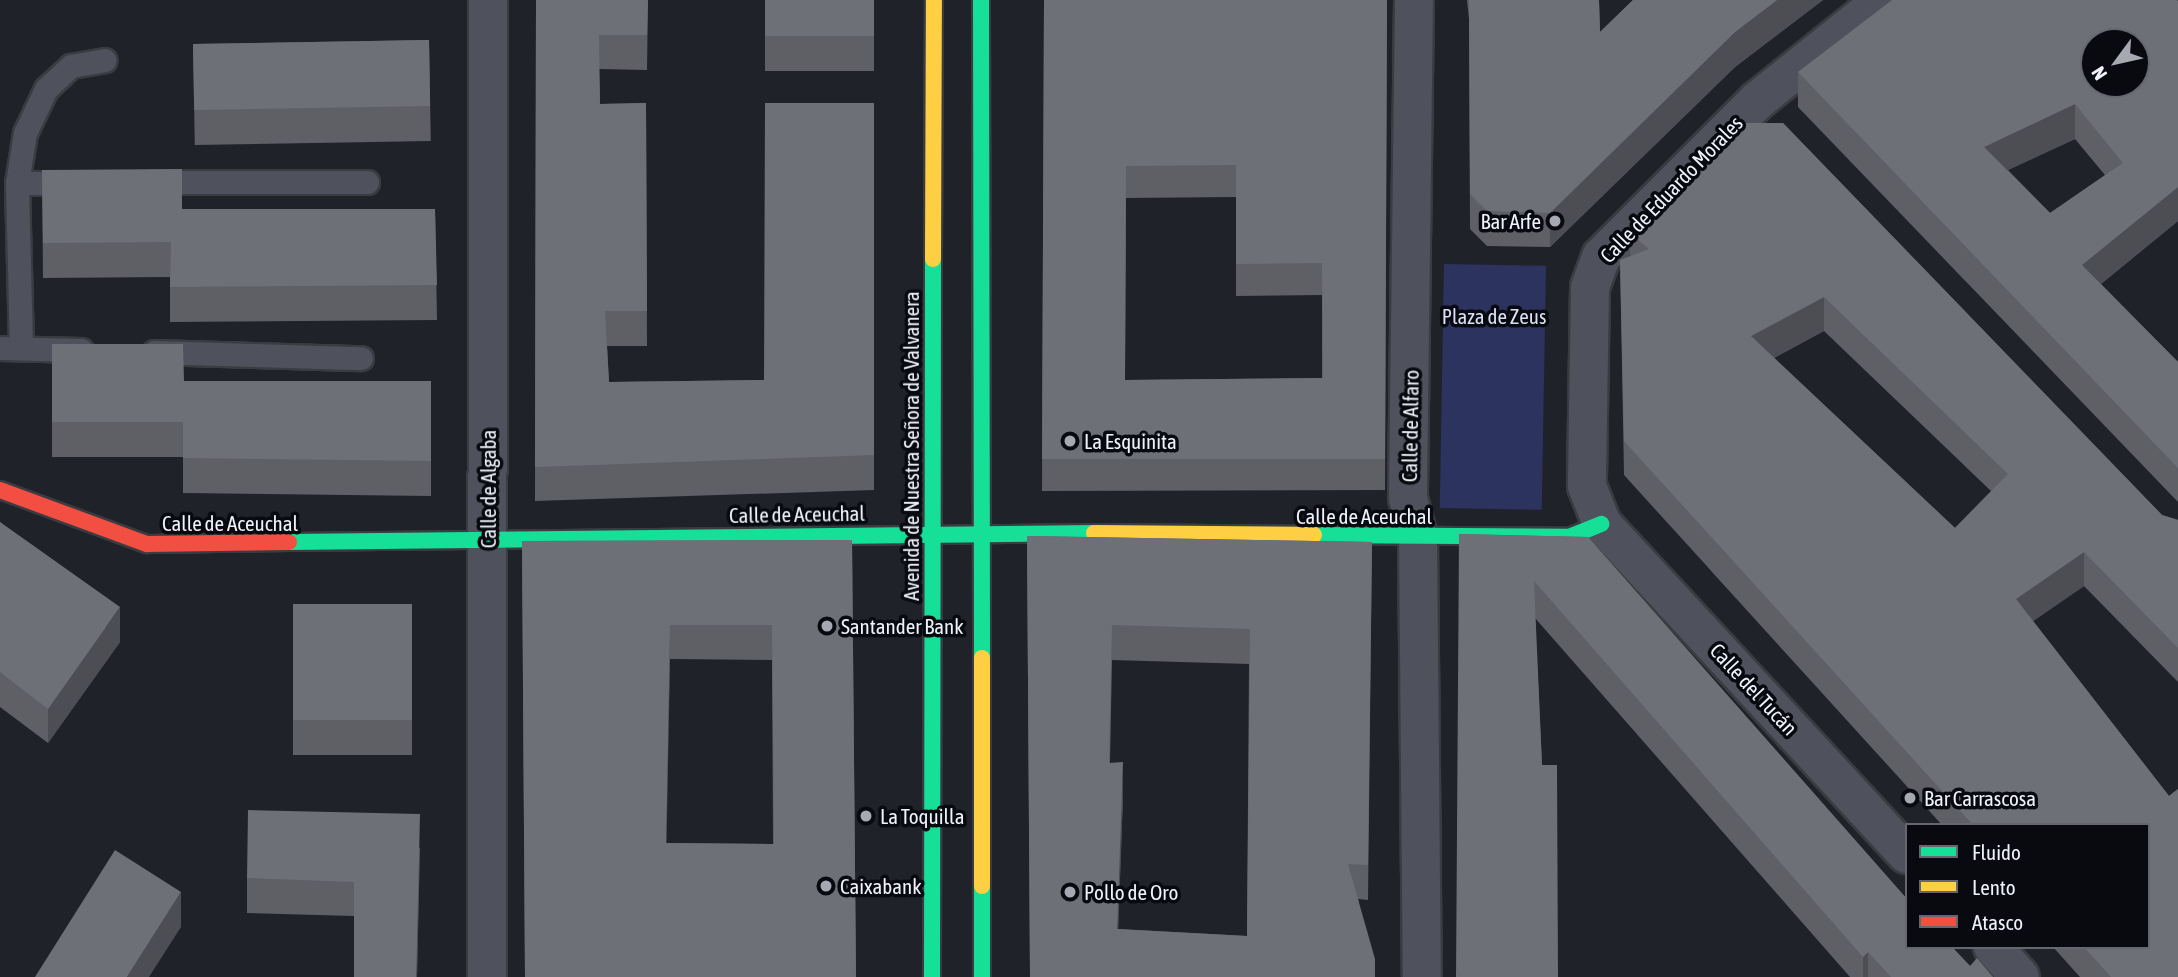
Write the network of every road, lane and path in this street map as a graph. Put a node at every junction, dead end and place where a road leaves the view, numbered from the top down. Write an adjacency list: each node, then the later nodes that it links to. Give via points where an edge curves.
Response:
1 (488, 0): 22 (street, Calle de Algaba)
2 (934, 0): 19 (main road, Avenida de Nuestra Señora de Valvanera)
3 (981, 0): 20 (main road)
4 (1414, 0): 21 (street, Calle de Alfaro, via 1408,498)
5 (1883, 0): 7 (street, Calle de Eduardo Morales)
6 (104, 60): 10 (lane, via 71,66 46,89 25,133)
7 (1758, 100): 8 (street); 18 (street, Calle de Eduardo Morales, via 1601,257 1590,287 1587,486)
8 (1786, 129)
9 (367, 182): 12 (lane)
10 (17, 183): 11 (lane); 13 (lane)
11 (101, 183)
12 (129, 183)
13 (10, 348): 14 (lane)
14 (103, 350)
15 (130, 351): 16 (lane)
16 (361, 358)
17 (0, 490): 22 (main road, Calle de Aceuchal, via 148,544)
18 (1602, 524): 21 (main road, Calle de Aceuchal, via 1569,537); 23 (street, Calle del Tucán)
19 (931, 532): 20 (main road, Calle de Aceuchal); 22 (main road, Calle de Aceuchal); 26 (main road, Avenida de Nuestra Señora de Valvanera)
20 (982, 532): 21 (main road, Calle de Aceuchal); 27 (main road)
21 (1418, 537): 28 (street, Calle de Alfaro)
22 (488, 542): 25 (street, Calle de Algaba)
23 (1905, 852)
24 (1995, 949): 29 (street)
25 (487, 977)
26 (932, 977)
27 (982, 977)
28 (1422, 977)
29 (2020, 977)

